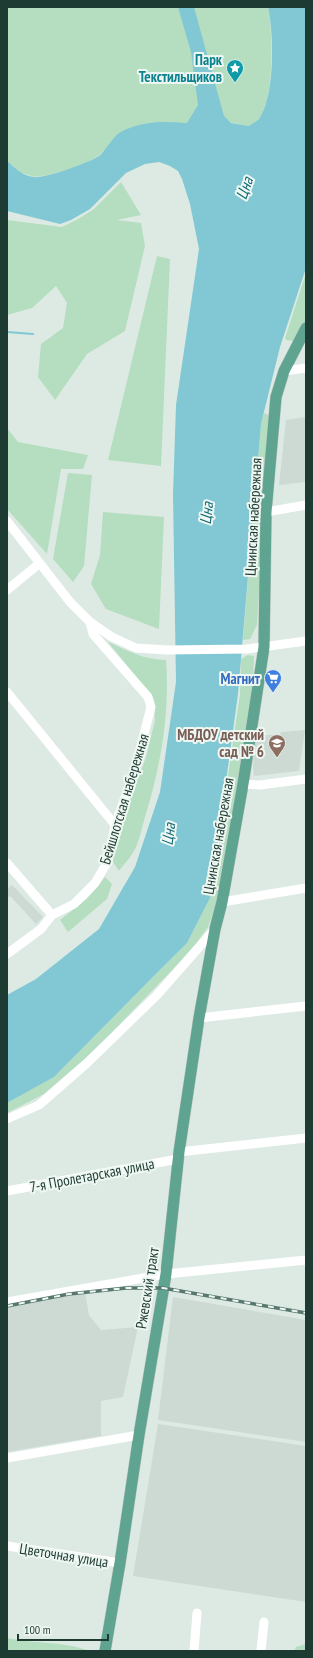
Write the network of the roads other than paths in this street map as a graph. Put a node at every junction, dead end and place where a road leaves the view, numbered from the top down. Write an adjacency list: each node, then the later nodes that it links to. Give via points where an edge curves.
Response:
1 (306, 328): 3 (main road, Цнинская набережная)
2 (306, 368): 3 (street)
3 (284, 372): 5 (main road, Цнинская набережная, via 276,397)
4 (306, 505): 5 (street)
5 (266, 512): 11 (main road, Цнинская набережная)
6 (7, 521): 7 (street, Бейшлотская набережная)
7 (40, 563): 8 (street); 9 (street, Бейшлотская набережная, via 70,602)
8 (7, 590)
9 (90, 622): 11 (street, Бейшлотская набережная, via 112,637 136,648 167,650); 15 (street, Бейшлотская набережная, via 93,634 148,697 151,706 134,773)
10 (306, 641): 11 (street, Бейшлотская набережная)
11 (264, 647): 14 (main road, Цнинская набережная)
12 (7, 692): 15 (street)
13 (306, 779): 14 (street)
14 (243, 784): 18 (main road, Цнинская набережная)
15 (115, 825): 19 (street, Бейшлотская набережная, via 108,861 95,883 74,904)
16 (7, 863): 19 (street)
17 (306, 888): 18 (street)
18 (222, 902): 20 (main road, Цнинская набережная)
19 (52, 915): 21 (street, Бейшлотская набережная, via 40,929)
20 (215, 930): 23 (main road, Ржевский тракт); 24 (street, Цнинская набережная, via 157,994 87,1063 39,1105)
21 (7, 954)
22 (306, 1006): 23 (street)
23 (199, 1018): 26 (main road, Ржевский тракт)
24 (7, 1119)
25 (306, 1138): 26 (street, 7-я Пролетарская улица)
26 (178, 1156): 27 (street, 7-я Пролетарская улица); 29 (main road, Ржевский тракт)
27 (7, 1191)
28 (306, 1260): 29 (street)
29 (166, 1274): 30 (street); 31 (main road, Ржевский тракт)
30 (7, 1302)
31 (139, 1435): 32 (street); 34 (main road, Ржевский тракт)
32 (7, 1458)
33 (7, 1546): 34 (street, Цветочная улица)
34 (120, 1563): 37 (main road, Ржевский тракт)
35 (197, 1613): 38 (street)
36 (264, 1622): 39 (street)
37 (105, 1651)
38 (194, 1651)
39 (261, 1651)

